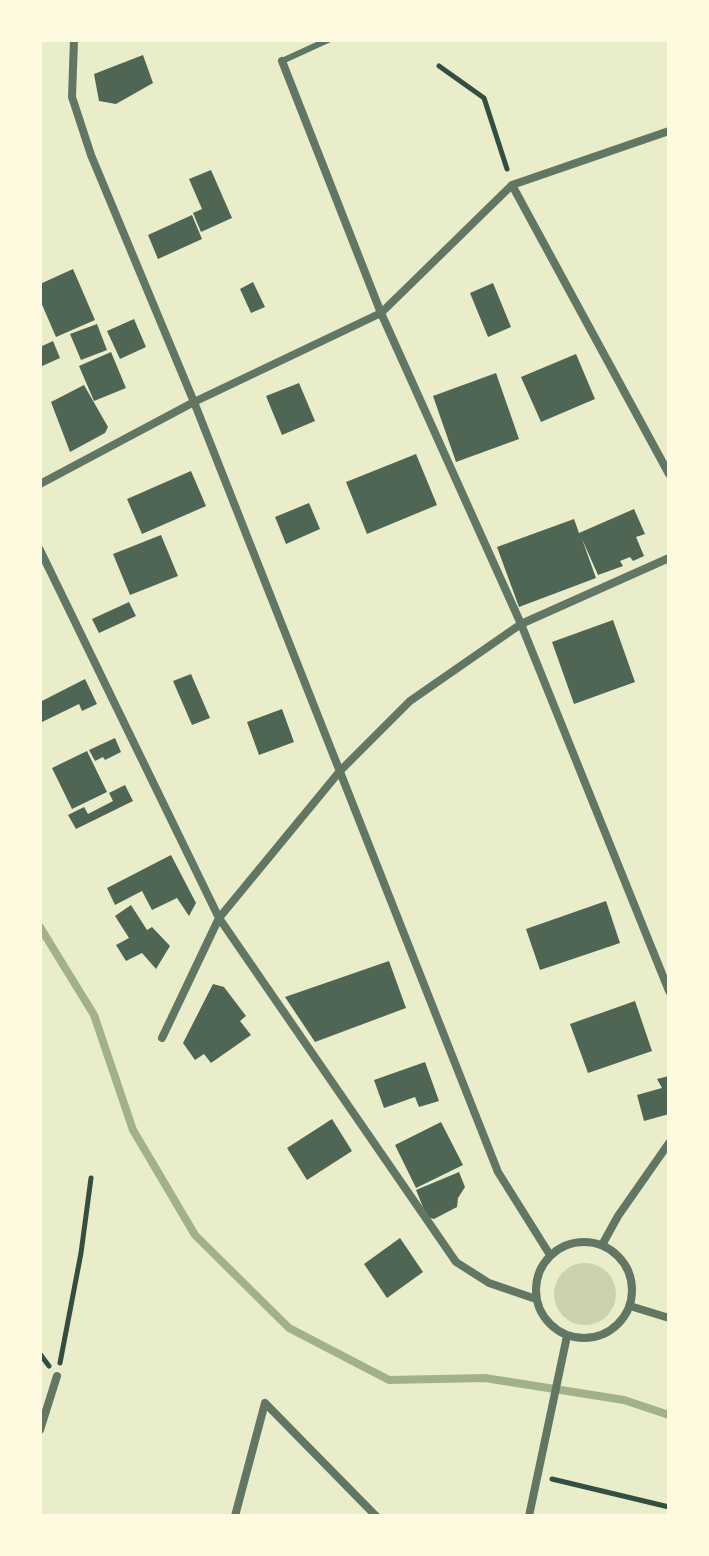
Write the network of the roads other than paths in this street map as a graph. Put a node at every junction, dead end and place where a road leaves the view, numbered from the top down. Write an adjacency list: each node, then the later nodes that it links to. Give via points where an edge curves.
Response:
1 (74, 40): 7 (street, via 72,97 86,141)
2 (328, 40): 3 (lane)
3 (282, 61): 6 (street)
4 (669, 131): 5 (street)
5 (512, 185): 6 (street); 8 (street)
6 (381, 313): 7 (street); 12 (street)
7 (194, 402): 9 (street); 13 (street)
8 (669, 474)
9 (40, 484)
10 (40, 550): 14 (street)
11 (669, 558): 12 (street)
12 (521, 624): 13 (street, via 410,701); 15 (street)
13 (340, 771): 14 (street); 19 (street, via 498,1172)
14 (219, 918): 16 (street); 20 (street, via 456,1262 489,1283)
15 (669, 991)
16 (162, 1038)
17 (669, 1143): 18 (street)
18 (602, 1245): 19 (street, via 575,1242); 21 (street, via 625,1263)
19 (550, 1255): 20 (street, via 536,1282)
20 (536, 1299): 23 (street, via 552,1327)
21 (630, 1306): 22 (street); 23 (street, via 623,1319 597,1337)
22 (669, 1318)
23 (567, 1336): 28 (street)
24 (57, 1376): 25 (street)
25 (40, 1430)
26 (235, 1516): 27 (street, via 265,1403)
27 (376, 1516)
28 (529, 1516)

